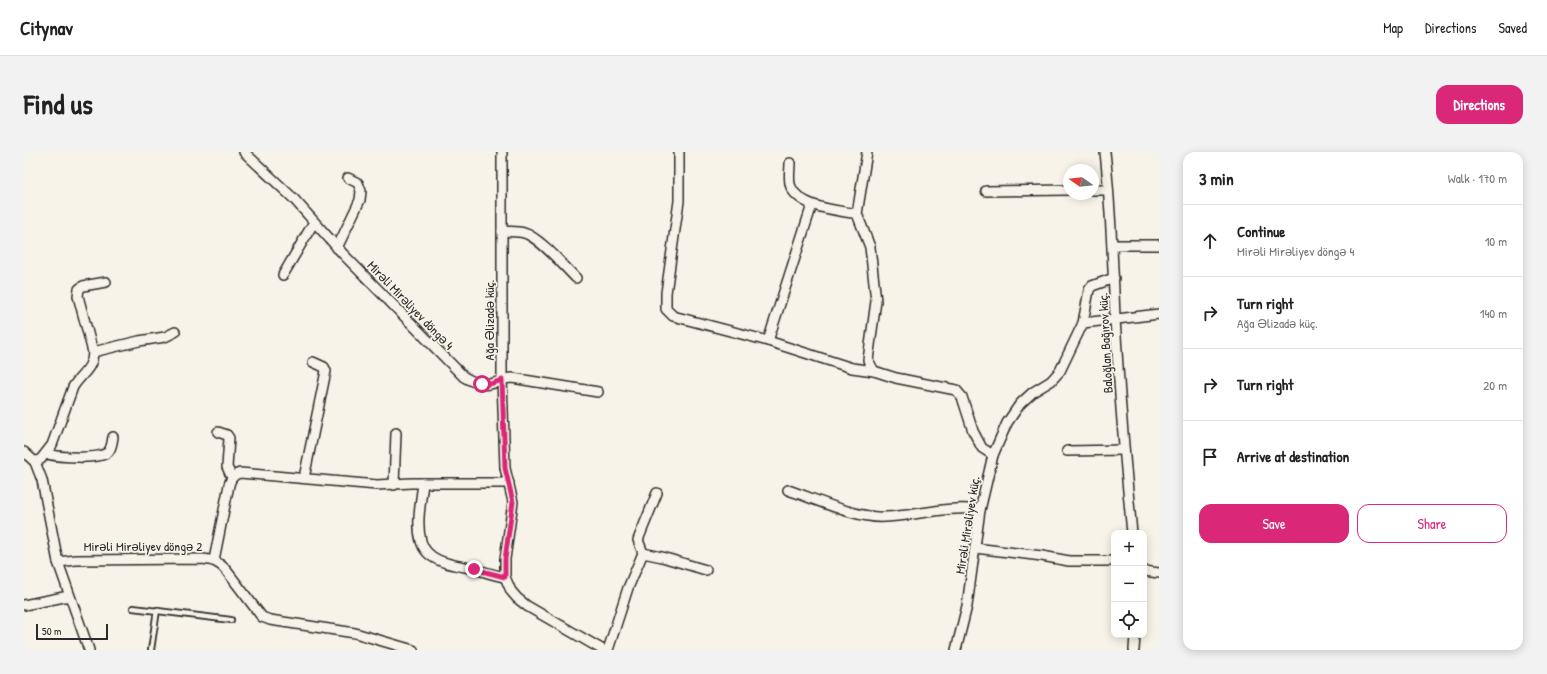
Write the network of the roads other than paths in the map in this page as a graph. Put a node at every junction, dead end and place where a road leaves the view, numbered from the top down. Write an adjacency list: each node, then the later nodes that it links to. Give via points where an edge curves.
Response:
1 (244, 152): 14 (street, Mirəli Mirəliyev döngə 4, via 293,198)
2 (502, 152): 15 (street, Ağa Əlizadə küç.)
3 (679, 152): 27 (street, via 679,201 666,309 673,316)
4 (867, 152): 13 (street)
5 (1105, 152): 10 (street, Baloğlan Bağırov küç.)
6 (790, 163): 12 (street, via 790,187 798,198)
7 (348, 178): 18 (street, via 358,183 361,191 360,200)
8 (1063, 190): 11 (street)
9 (1099, 190): 10 (street)
10 (1108, 190): 16 (street, Baloğlan Bağırov küç.)
11 (986, 191)
12 (812, 205): 13 (street); 27 (street)
13 (857, 214): 30 (street, via 870,247 876,301 868,360)
14 (314, 222): 18 (street, Mirəli Mirəliyev döngə 4); 19 (street)
15 (502, 232): 20 (street, via 524,233 530,236); 31 (street, Ağa Əlizadə küç.)
16 (1112, 245): 17 (street); 21 (street, Baloğlan Bağırov küç.)
17 (1159, 245)
18 (337, 248): 31 (street, Mirəli Mirəliyev döngə 4, via 464,377 482,384)
19 (283, 275)
20 (576, 278)
21 (1114, 278): 24 (street, Baloğlan Bağırov küç.); 25 (street, Mirəli Mirəliyev küç., via 1092,286 1089,290)
22 (106, 282): 28 (street, via 79,289 78,296)
23 (1159, 314): 24 (street)
24 (1115, 318): 25 (street); 36 (street, Baloğlan Bağırov küç.)
25 (1083, 323): 40 (street, Mirəli Mirəliyev küç., via 1060,371 1020,404 1006,423)
26 (175, 332): 28 (street, via 165,338 139,341)
27 (768, 341): 30 (street, via 852,368)
28 (93, 352): 39 (street, via 93,360 88,369 73,387)
29 (313, 362): 43 (street, via 326,370)
30 (874, 371): 40 (street, via 956,390 962,396 973,431 982,448)
31 (502, 380): 32 (street, Mirəli Mirəliyev döngə 4, via 519,378); 45 (street, Ağa Əlizadə küç., via 505,468)
32 (598, 392)
33 (218, 432): 42 (street, via 229,438 227,467)
34 (396, 433): 46 (street)
35 (113, 437): 39 (street, via 107,453 98,456 66,457)
36 (1124, 450): 37 (street); 50 (street, Baloğlan Bağırov küç.)
37 (1067, 451)
38 (24, 452): 41 (street)
39 (47, 454): 41 (street)
40 (993, 455): 49 (street, Mirəli Mirəliyev küç.)
41 (35, 462): 55 (street, via 42,480)
42 (232, 478): 43 (street, via 240,472); 53 (street)
43 (304, 478): 46 (street)
44 (423, 483): 45 (street); 46 (street); 59 (street, via 419,532 428,552 449,564)
45 (509, 483): 59 (street, Ağa Əlizadə küç., via 513,502)
46 (394, 485)
47 (788, 490): 49 (street, via 864,516 885,517 953,508)
48 (657, 493): 52 (street, via 638,540)
49 (980, 510): 51 (street, Mirəli Mirəliyev küç.)
50 (1132, 530)
51 (975, 548): 54 (street, via 1069,561); 71 (street, Mirəli Mirəliyev küç., via 967,606)
52 (643, 553): 56 (street); 70 (street, via 628,588)
53 (214, 560): 55 (street, Mirəli Mirəliyev döngə 2); 68 (street, Mirəli Mirəliyev döngə 2, via 226,570 262,617 355,632)
54 (1111, 561)
55 (58, 562): 60 (street)
56 (706, 570)
57 (1147, 571): 58 (street)
58 (1159, 573)
59 (505, 577): 69 (street, Ağa Əlizadə küç., via 511,591 527,606)
60 (69, 596): 61 (street); 66 (street)
61 (24, 605)
62 (133, 608): 63 (lane)
63 (157, 610): 64 (lane); 67 (lane)
64 (231, 620)
65 (1135, 638): 72 (street)
66 (89, 650)
67 (152, 650)
68 (413, 650)
69 (603, 650)
70 (608, 650)
71 (956, 650)
72 (1134, 650)

